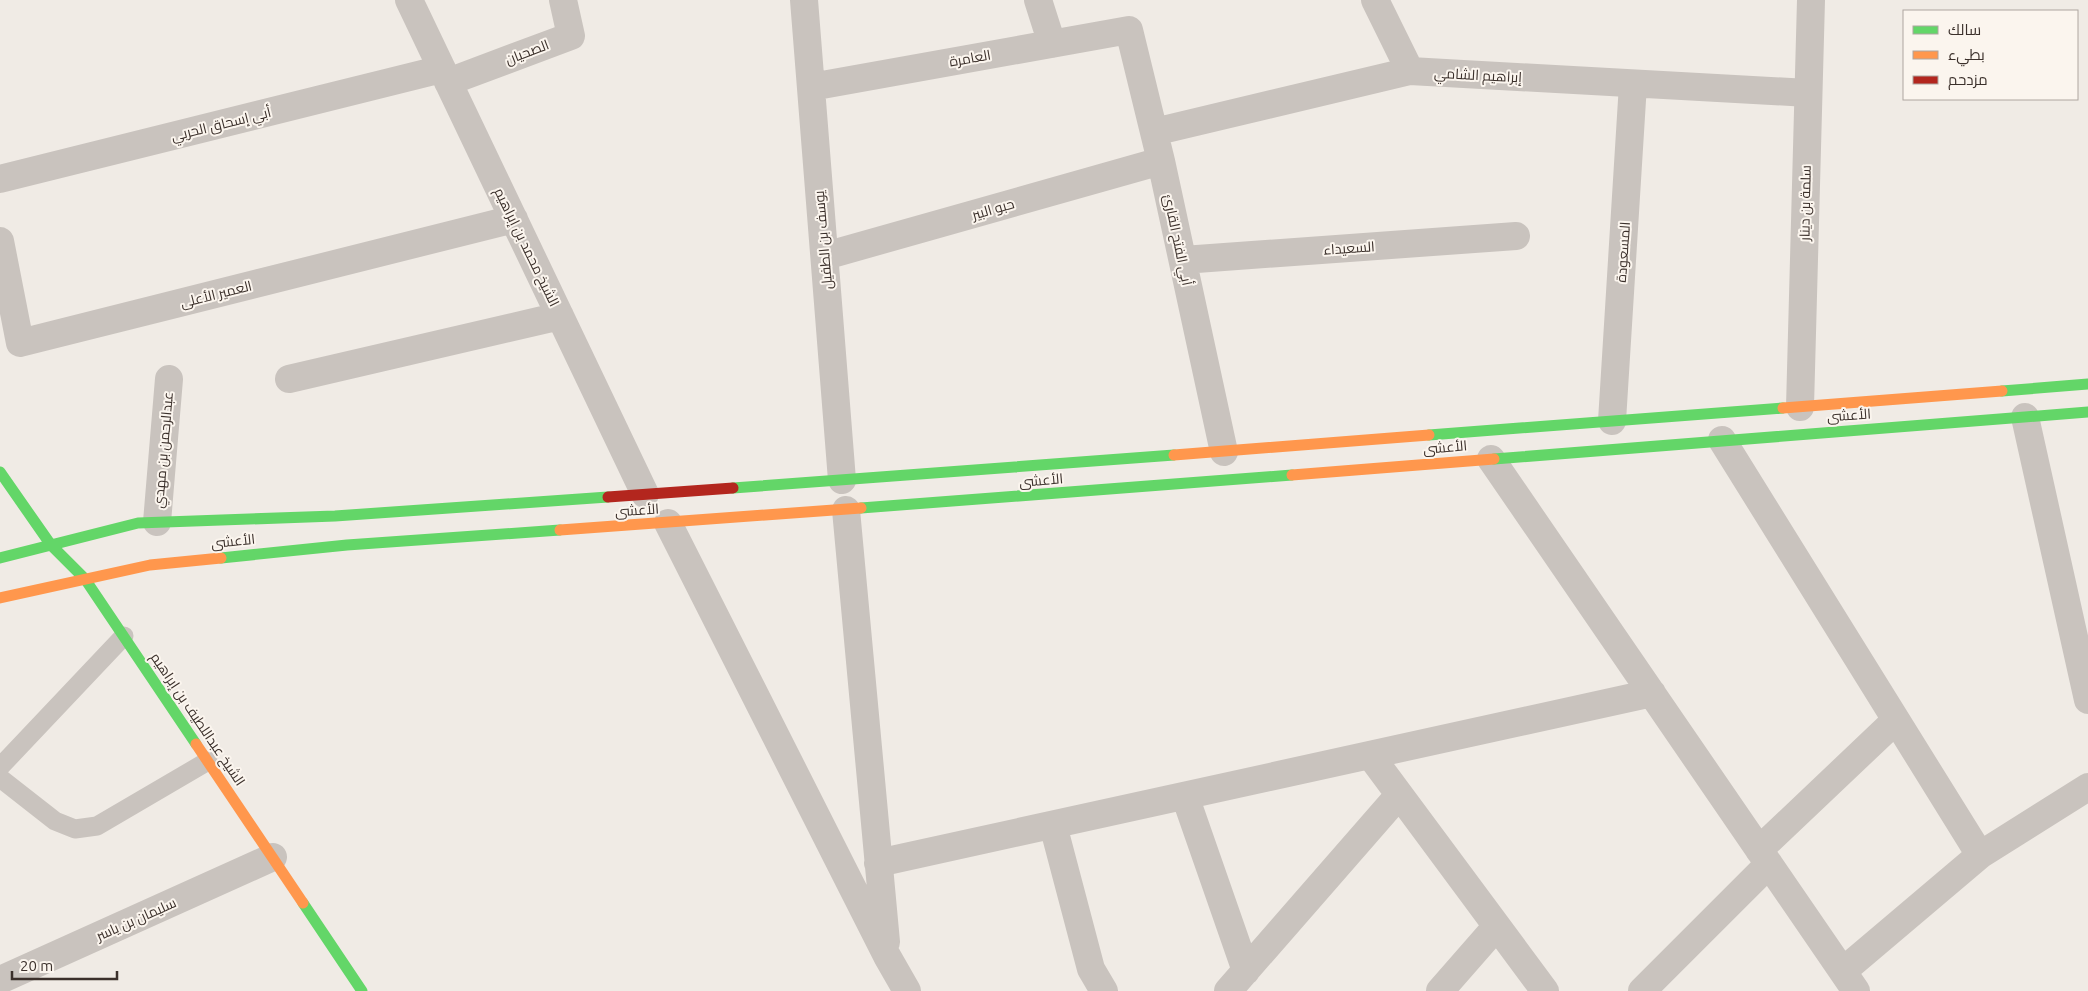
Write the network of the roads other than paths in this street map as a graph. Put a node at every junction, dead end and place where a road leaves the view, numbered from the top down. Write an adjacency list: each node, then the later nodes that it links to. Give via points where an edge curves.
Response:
1 (409, 0): 10 (street, الشيخ محمد بن إبراهيم)
2 (563, 0): 10 (street, الصحيان, via 571,36)
3 (804, 0): 12 (street, يوسف بن الطفيل)
4 (1038, 0): 8 (street)
5 (1375, 0): 9 (street)
6 (1811, 0): 13 (street, سلمة بن دينار)
7 (1129, 30): 8 (street, العامرة); 14 (street, أبي الفتح القارئ)
8 (1052, 44): 12 (street, العامرة)
9 (1410, 72): 11 (street, إبراهيم الشامي); 14 (street, إبراهيم الشامي)
10 (445, 76): 16 (street, أبي إسحاق الحربي); 17 (street, الشيخ محمد بن إبراهيم)
11 (1633, 84): 13 (street, إبراهيم الشامي); 29 (street, المسعودة)
12 (811, 87): 20 (street, يوسف بن الطفيل)
13 (1808, 93): 26 (street, سلمة بن دينار)
14 (1154, 132): 15 (street, أبي الفتح القارئ)
15 (1161, 161): 20 (street, حبو البير); 21 (street, أبي الفتح القارئ)
16 (0, 179)
17 (514, 219): 19 (street, العمير الأعلى, via 20,343); 22 (street, الشيخ محمد بن إبراهيم)
18 (1516, 236): 21 (street, السعيداء)
19 (0, 241)
20 (824, 256): 34 (street, يوسف بن الطفيل)
21 (1183, 260): 31 (street, أبي الفتح القارئ)
22 (560, 316): 24 (street); 35 (street, الشيخ محمد بن إبراهيم)
23 (169, 379): 37 (street, عبدالرحمن بن مهدي)
24 (289, 379)
25 (2088, 384): 26 (street, الأعشى)
26 (1800, 407): 29 (street, الأعشى)
27 (2088, 412): 28 (street, الأعشى)
28 (2024, 416): 30 (street, الأعشى); 45 (street)
29 (1612, 421): 31 (street, الأعشى)
30 (1722, 440): 32 (street, الأعشى); 46 (street)
31 (1224, 452): 34 (street, الأعشى)
32 (1491, 458): 36 (street, الأعشى); 44 (street)
33 (0, 472): 39 (street, الشيخ عبداللطيف بن إبراهيم)
34 (842, 480): 35 (street, الأعشى)
35 (646, 494): 37 (street, الأعشى, via 335,516)
36 (846, 510): 38 (street, الأعشى); 58 (street)
37 (157, 522): 39 (street, الأعشى, via 138,523)
38 (668, 523): 41 (street, الأعشى, via 347,545 150,565); 60 (street)
39 (51, 545): 40 (street, الأعشى); 41 (street, الشيخ عبداللطيف بن إبراهيم)
40 (0, 558)
41 (86, 579): 42 (street, الأعشى); 43 (street, الشيخ عبداللطيف بن إبراهيم)
42 (0, 598)
43 (124, 636): 48 (street, الشيخ عبداللطيف بن إبراهيم); 49 (lane)
44 (1652, 693): 47 (street); 57 (street)
45 (2088, 700)
46 (1896, 720): 55 (street); 57 (street)
47 (1370, 755): 52 (street); 53 (street)
48 (208, 761): 50 (lane, via 97,826 75,829 55,821); 56 (street, الشيخ عبداللطيف بن إبراهيم)
49 (0, 767)
50 (0, 778)
51 (2088, 787): 55 (street)
52 (1185, 796): 54 (street); 61 (street)
53 (1400, 796): 59 (street); 61 (street)
54 (1053, 825): 58 (street); 66 (street, via 1092,968)
55 (1980, 855): 63 (street)
56 (272, 857): 62 (street, سليمان بن ياسر); 64 (street, الشيخ عبداللطيف بن إبراهيم)
57 (1764, 857): 63 (street); 70 (street)
58 (878, 863): 60 (street)
59 (1496, 927): 68 (street); 69 (street)
60 (887, 956): 65 (street)
61 (1246, 971): 67 (street)
62 (0, 980)
63 (1849, 984)
64 (362, 991)
65 (907, 991)
66 (1104, 991)
67 (1228, 991)
68 (1440, 991)
69 (1545, 991)
70 (1642, 991)

